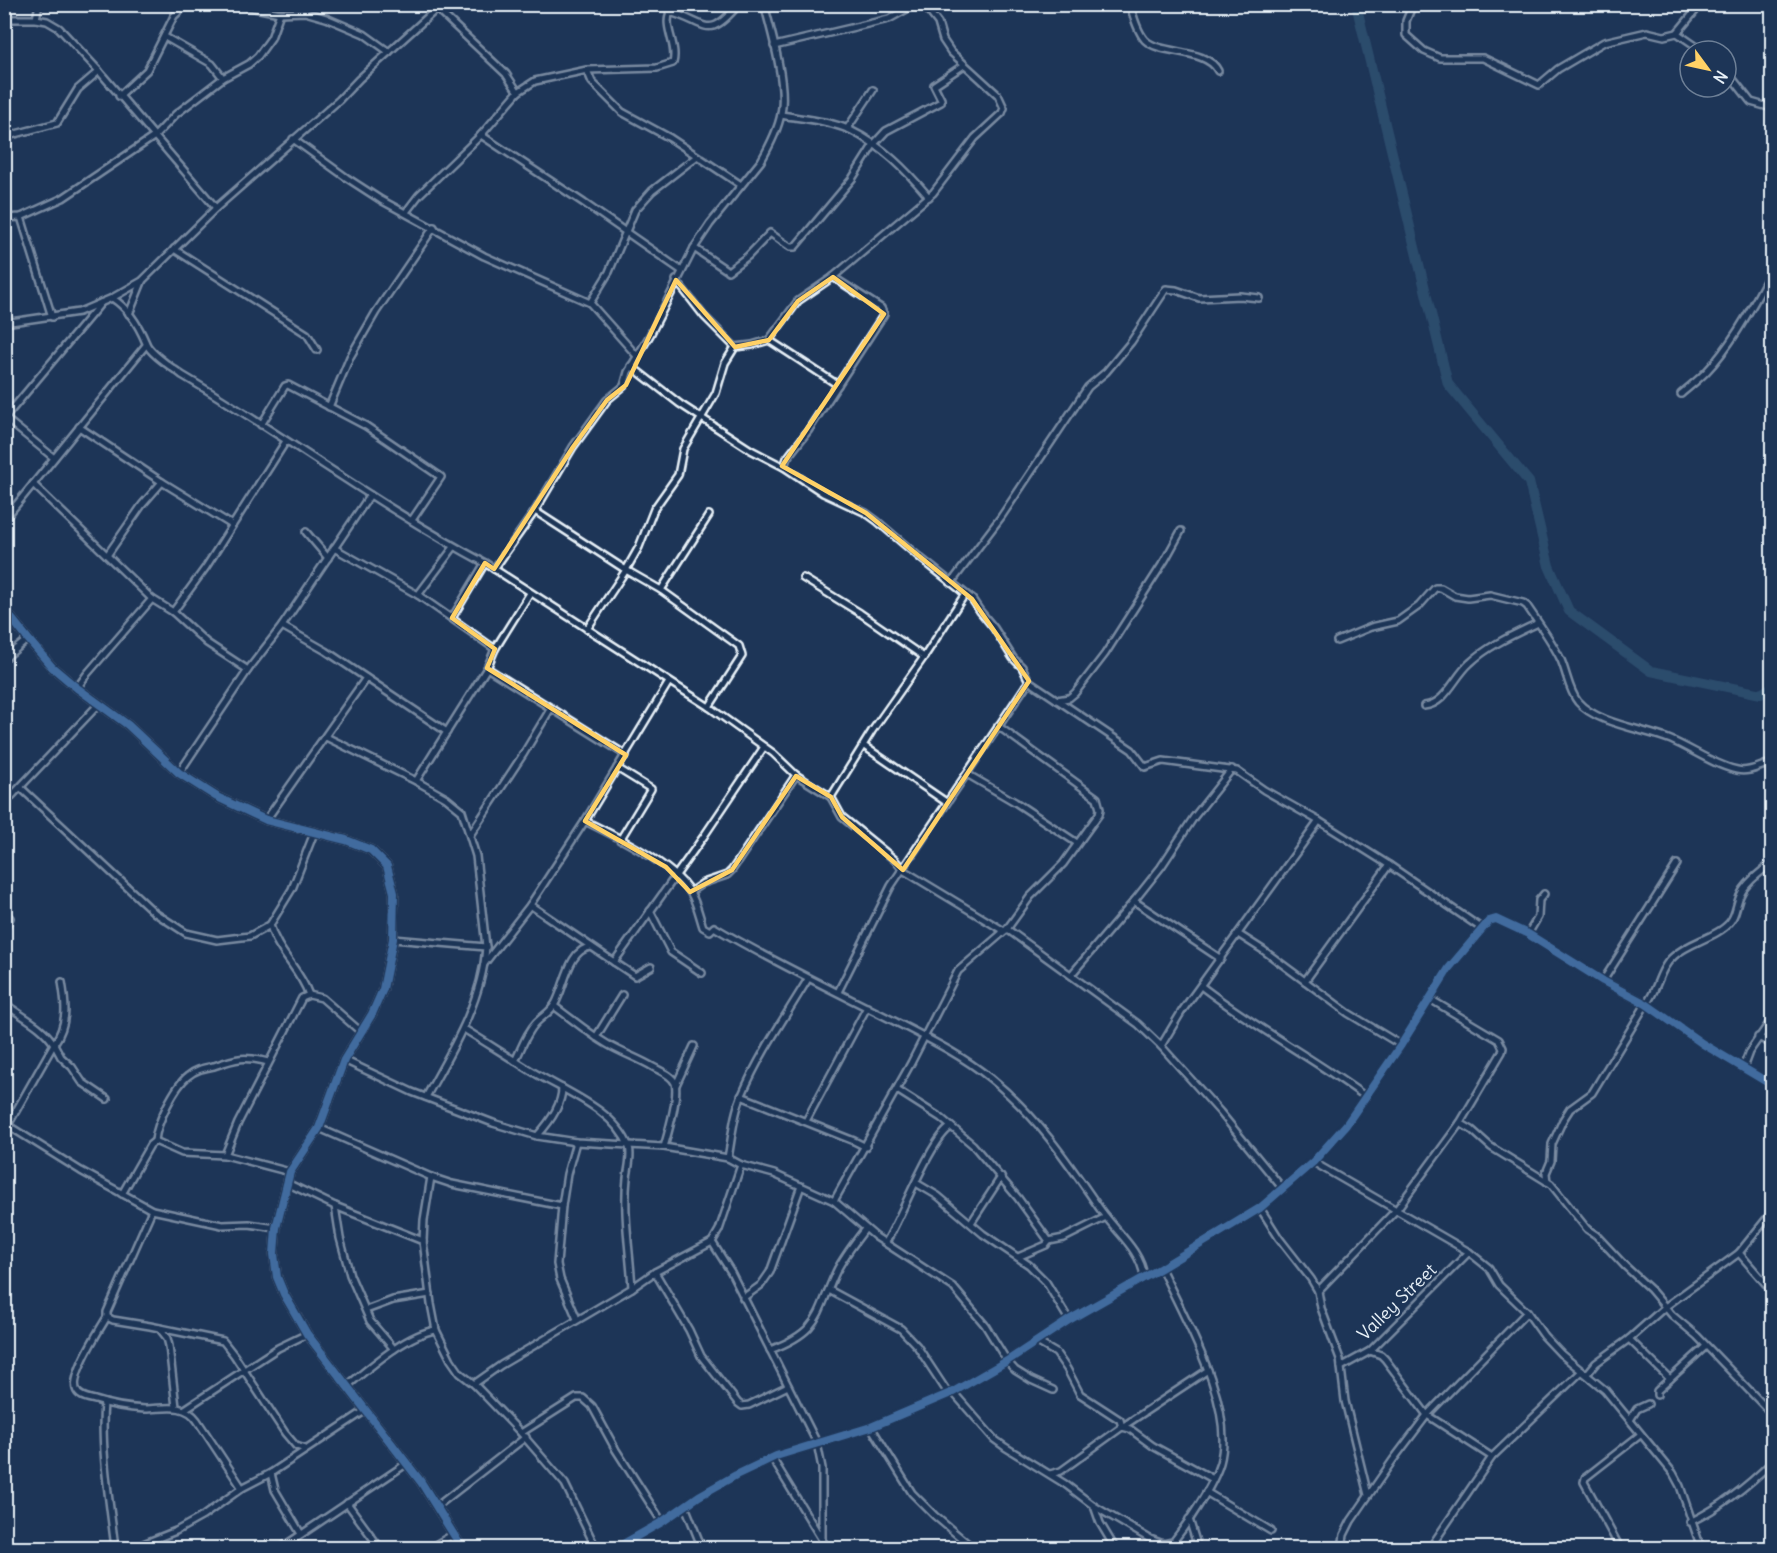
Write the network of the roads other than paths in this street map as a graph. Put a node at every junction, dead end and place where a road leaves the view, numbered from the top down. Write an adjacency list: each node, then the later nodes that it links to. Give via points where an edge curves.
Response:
1 (39, 4): 16 (street)
2 (187, 4): 18 (street, via 174,16)
3 (234, 4): 14 (street)
4 (668, 4): 13 (street)
5 (739, 4): 13 (street, via 714,26 699,25)
6 (764, 4): 20 (street)
7 (923, 4): 22 (street, via 939,22 951,52)
8 (1130, 4): 25 (street, via 1147,42 1207,59)
9 (1413, 4): 17 (street, via 1406,21 1406,35 1424,51 1440,58 1484,58 1541,85 1558,69 1604,42 1644,32 1665,36)
10 (1701, 4): 17 (street)
11 (912, 5): 20 (street, via 889,19)
12 (439, 7): 21 (street); 29 (street, via 506,74)
13 (670, 12): 23 (street, via 673,63 657,68)
14 (280, 14): 21 (street, via 304,12 326,18 364,34); 26 (street, via 266,48 249,64)
15 (4, 19): 16 (street)
16 (36, 19): 24 (street, via 58,28)
17 (1677, 33): 19 (street)
18 (165, 37): 26 (street, via 213,64); 30 (street, via 147,70)
19 (1686, 39)
20 (774, 46): 32 (street, via 782,83)
21 (389, 51): 37 (street)
22 (964, 65): 38 (street, via 934,85 941,102 896,124); 41 (street, via 998,95 1004,108 966,148)
23 (587, 70): 29 (street, via 535,81); 39 (street, via 592,82 614,106)
24 (99, 71): 30 (street); 36 (street, via 78,88 57,123)
25 (1218, 71)
26 (224, 78): 35 (street, via 176,114)
27 (1738, 86): 31 (street, via 1750,102)
28 (873, 90): 33 (street)
29 (518, 92): 34 (street)
30 (119, 96): 35 (street)
31 (1773, 108)
32 (781, 115): 33 (street); 40 (street, via 768,150)
33 (847, 129): 38 (street)
34 (481, 135): 43 (street); 47 (street)
35 (155, 136): 42 (street); 44 (street, via 80,188)
36 (4, 137)
37 (293, 139): 42 (street); 43 (street, via 381,200)
38 (874, 144): 41 (street, via 892,157); 48 (street, via 852,179 795,247 770,233 728,271)
39 (696, 157): 40 (street); 47 (street, via 641,202)
40 (741, 185): 48 (street)
41 (929, 197): 52 (street)
42 (216, 208): 49 (street)
43 (406, 212): 46 (street)
44 (21, 217): 45 (street); 60 (street)
45 (4, 218)
46 (434, 227): 58 (street, via 484,256); 70 (street, via 376,312 350,357)
47 (625, 233): 51 (street); 58 (street, via 609,272)
48 (694, 248): 51 (street)
49 (174, 249): 54 (street); 65 (street, via 308,334)
50 (1773, 269): 69 (street, via 1719,355)
51 (682, 271): 53 (street)
52 (833, 277): 62 (street, via 798,301); 68 (street, via 884,312)
53 (676, 280): 64 (street); 66 (street)
54 (142, 281): 55 (street); 59 (street)
55 (112, 298): 57 (street); 59 (street)
56 (1259, 298): 96 (street, via 1199,298 1166,289 1131,342 1088,387 1001,517)
57 (102, 302): 60 (street); 72 (street)
58 (590, 303): 66 (street)
59 (129, 314): 63 (street)
60 (52, 317): 61 (street)
61 (4, 323)
62 (769, 340): 64 (street); 68 (street)
63 (146, 345): 73 (street, via 182,375); 74 (street)
64 (735, 347): 71 (street, via 727,357 716,393)
65 (317, 350)
66 (637, 356): 67 (street)
67 (632, 366): 71 (street); 81 (street, via 624,386 607,400 573,447)
68 (838, 385): 77 (street)
69 (1681, 394)
70 (329, 407): 73 (street, via 288,385); 84 (street, via 366,426 441,477)
71 (702, 418): 77 (street); 94 (street, via 681,452 678,475 654,509)
72 (5, 419): 76 (street)
73 (261, 425): 75 (street)
74 (79, 427): 76 (street); 78 (street)
75 (286, 441): 80 (street); 85 (street)
76 (54, 458): 79 (street)
77 (784, 467): 96 (street, via 823,493 866,513)
78 (162, 482): 85 (street); 90 (street)
79 (33, 484): 83 (street); 90 (street)
80 (370, 495): 84 (street); 89 (street)
81 (535, 512): 93 (street); 94 (street)
82 (710, 515): 97 (street)
83 (4, 520)
84 (412, 520): 88 (street)
85 (232, 525): 103 (street)
86 (1181, 531): 119 (street, via 1105,654 1072,696)
87 (306, 532): 91 (street)
88 (454, 547): 92 (street); 100 (street)
89 (334, 548): 91 (street); 100 (street)
90 (108, 554): 101 (street)
91 (328, 558): 106 (street)
92 (485, 563): 93 (street); 104 (street)
93 (494, 569): 98 (street)
94 (626, 570): 97 (street); 107 (street)
95 (803, 578): 111 (street)
96 (951, 583): 99 (street)
97 (661, 590): 122 (street, via 742,649 742,656)
98 (530, 593): 107 (street); 110 (street)
99 (965, 594): 111 (street); 116 (street, via 994,628)
100 (418, 595): 104 (street)
101 (152, 599): 103 (street); 118 (street)
102 (4, 609): 108 (street)
103 (173, 612): 114 (street, via 207,643)
104 (452, 618): 110 (street)
105 (1538, 623): 109 (street, via 1525,603 1490,595 1455,596 1438,588 1398,621); 121 (street, via 1512,634 1471,662 1440,701); 130 (street, via 1556,650 1577,701 1587,710 1668,739 1737,770)
106 (282, 626): 114 (street); 115 (street)
107 (587, 629): 117 (street)
108 (28, 639): 112 (street); 118 (street)
109 (1337, 641)
110 (495, 649): 113 (street)
111 (924, 657): 127 (street)
112 (4, 659)
113 (487, 668): 123 (street); 125 (street)
114 (248, 670): 133 (street)
115 (366, 678): 125 (street); 126 (street)
116 (1029, 681): 119 (street); 124 (street)
117 (669, 682): 122 (street); 129 (street)
118 (77, 688): 120 (street)
119 (1057, 700): 132 (street, via 1132,750 1146,767 1162,761)
120 (99, 704): 133 (street, via 128,725); 137 (street)
121 (1424, 706)
122 (709, 707): 128 (street)
123 (550, 708): 129 (street); 145 (street)
124 (998, 726): 134 (street); 147 (street, via 1097,798 1099,814)
125 (447, 732): 136 (street)
126 (326, 737): 136 (street); 141 (street)
127 (864, 746): 138 (street); 139 (street)
128 (765, 747): 135 (street); 152 (street)
129 (626, 754): 131 (street)
130 (1773, 763)
131 (617, 768): 142 (street); 146 (street, via 651,789)
132 (1232, 769): 143 (street); 155 (street)
133 (179, 773): 141 (street, via 217,797)
134 (967, 774): 139 (street); 147 (street)
135 (796, 775): 138 (street); 153 (street, via 732,870)
136 (416, 781): 145 (street, via 462,811)
137 (21, 788): 140 (street); 159 (street, via 155,913 186,933 231,939 250,936)
138 (831, 797): 151 (street, via 842,817)
139 (946, 802): 151 (street)
140 (4, 804)
141 (266, 820): 144 (street)
142 (585, 821): 146 (street); 156 (street)
143 (1319, 821): 150 (street); 163 (street)
144 (314, 833): 159 (street, via 292,890); 165 (street, via 371,850 387,866 394,893)
145 (470, 836): 166 (street, via 476,856)
146 (620, 840): 152 (street)
147 (1077, 843): 161 (street)
148 (1773, 863): 184 (street, via 1747,885 1736,912 1723,929 1690,944 1668,961)
149 (1677, 864): 176 (street)
150 (1389, 865): 160 (street); 175 (street)
151 (903, 870): 161 (street); 179 (street, via 883,899)
152 (676, 874): 153 (street); 157 (street)
153 (690, 892): 174 (street, via 706,930 714,927)
154 (1544, 894): 164 (street)
155 (1134, 901): 168 (street); 173 (street)
156 (530, 904): 167 (street); 170 (street)
157 (650, 911): 169 (street); 172 (street, via 671,952)
158 (4, 912): 162 (street, via 10,918)
159 (270, 925): 180 (street)
160 (1481, 928): 164 (street, via 1496,919); 182 (street)
161 (1005, 930): 173 (street); 191 (street, via 958,971)
162 (4, 931)
163 (1238, 934): 168 (street); 175 (street)
164 (1528, 934): 176 (street)
165 (393, 939): 166 (street); 189 (street, via 383,989)
166 (486, 947): 170 (street)
167 (591, 947): 169 (street); 185 (street, via 576,956)
168 (1221, 959): 178 (street)
169 (614, 962): 171 (street, via 635,976)
170 (483, 965): 188 (street)
171 (651, 967)
172 (702, 972)
173 (1071, 975): 197 (street, via 1131,1018)
174 (808, 979): 179 (street); 206 (street)
175 (1305, 981): 195 (street)
176 (1603, 981): 184 (street)
177 (62, 982): 193 (street, via 66,1016)
178 (1201, 987): 197 (street); 208 (street)
179 (838, 992): 186 (street)
180 (309, 994): 189 (street, via 321,998); 200 (street, via 302,998)
181 (622, 995): 190 (street)
182 (1430, 999): 195 (street); 211 (street, via 1494,1037 1503,1048)
183 (4, 1003): 193 (street, via 35,1023)
184 (1646, 1004): 201 (street); 229 (street, via 1592,1093 1568,1111 1552,1144)
185 (554, 1006): 190 (street); 199 (street, via 536,1022)
186 (867, 1006): 191 (street); 210 (street)
187 (1773, 1019): 192 (street)
188 (464, 1029): 199 (street); 207 (street)
189 (361, 1032): 198 (street)
190 (596, 1037): 203 (street, via 664,1073)
191 (924, 1037): 205 (street); 241 (street, via 959,1055 990,1078 1038,1122)
192 (1758, 1037): 194 (street); 201 (street)
193 (54, 1044): 209 (street, via 82,1082); 212 (street)
194 (1773, 1044)
195 (1401, 1045): 208 (street)
196 (694, 1046): 203 (street)
197 (1161, 1046): 232 (street)
198 (344, 1060): 207 (street); 214 (street)
199 (515, 1061): 204 (street)
200 (268, 1062): 216 (street, via 231,1059 187,1076 159,1120); 221 (street)
201 (1743, 1068): 202 (street)
202 (1773, 1085)
203 (676, 1086): 219 (street)
204 (562, 1089): 215 (street, via 562,1099); 218 (street, via 611,1121)
205 (897, 1090): 213 (street); 220 (street)
206 (741, 1096): 210 (street); 222 (street)
207 (426, 1097): 215 (street)
208 (1366, 1097): 223 (street)
209 (107, 1099)
210 (806, 1122): 220 (street)
211 (1460, 1123): 229 (street, via 1491,1148); 238 (street)
212 (6, 1127): 233 (street)
213 (951, 1127): 227 (street); 228 (street)
214 (319, 1128): 225 (street); 226 (street)
215 (537, 1136): 217 (street)
216 (155, 1141): 221 (street, via 183,1153); 233 (street)
217 (576, 1142): 218 (street); 236 (street)
218 (628, 1145): 219 (street); 255 (street, via 626,1206)
219 (664, 1147): 222 (street)
220 (866, 1148): 234 (street)
221 (225, 1155): 225 (street)
222 (728, 1158): 224 (street)
223 (1313, 1162): 232 (street); 238 (street)
224 (741, 1165): 231 (street); 247 (street)
225 (290, 1172): 230 (street)
226 (431, 1177): 236 (street); 245 (street)
227 (1001, 1177): 242 (street); 246 (street)
228 (916, 1182): 242 (street); 248 (street)
229 (1547, 1182): 261 (street, via 1587,1229)
230 (287, 1183): 235 (street); 243 (street)
231 (801, 1186): 234 (street); 260 (street, via 770,1272 761,1285)
232 (1283, 1189): 237 (street)
233 (122, 1194): 239 (street)
234 (834, 1201): 244 (street)
235 (335, 1206): 245 (street); 262 (street, via 344,1257)
236 (562, 1206): 265 (street, via 557,1264)
237 (1260, 1208): 252 (street); 257 (street)
238 (1397, 1209): 249 (street); 257 (street)
239 (152, 1210): 243 (street, via 222,1225); 264 (street)
240 (1773, 1212): 250 (street)
241 (1106, 1217): 246 (street, via 1064,1238); 254 (street, via 1138,1256)
242 (971, 1223): 251 (street)
243 (276, 1228): 269 (street, via 277,1277)
244 (865, 1228): 248 (street); 256 (street)
245 (423, 1241): 259 (street)
246 (1049, 1241): 251 (street)
247 (712, 1242): 253 (street); 260 (street)
248 (886, 1242): 276 (street, via 952,1287 985,1325)
249 (1469, 1252): 263 (street, via 1489,1268 1499,1285); 275 (street, Valley Street)
250 (1739, 1253): 258 (street); 261 (street)
251 (1018, 1257): 266 (street, via 1046,1282)
252 (1161, 1268): 254 (street); 279 (street)
253 (655, 1272): 255 (street); 284 (street, via 701,1356 738,1403 749,1405)
254 (1144, 1277): 266 (street)
255 (632, 1288): 265 (street)
256 (829, 1290): 274 (street, via 810,1329); 286 (street, via 901,1329)
257 (1318, 1291): 277 (street)
258 (1773, 1291)
259 (430, 1294): 262 (street, via 393,1300); 268 (street)
260 (743, 1298): 274 (street)
261 (1665, 1307): 270 (street); 272 (street)
262 (366, 1310): 273 (street, via 370,1321)
263 (1527, 1312): 280 (street, via 1561,1354); 294 (street)
264 (107, 1317): 267 (street); 288 (street, via 75,1382 80,1395)
265 (577, 1319): 282 (street)
266 (1069, 1320): 271 (street)
267 (158, 1327): 278 (street, via 223,1341); 290 (street, via 169,1346)
268 (436, 1330): 273 (street); 282 (street, via 460,1373)
269 (308, 1334): 278 (street); 283 (street)
270 (1629, 1339): 280 (street); 281 (street)
271 (1037, 1342): 276 (street); 297 (street, via 1056,1353 1080,1394 1120,1420)
272 (1706, 1346): 281 (street); 293 (street)
273 (394, 1349): 283 (street)
274 (770, 1350): 284 (street)
275 (1370, 1351): 277 (street, Valley Street); 294 (street, via 1385,1359)
276 (1007, 1361): 285 (street, via 1030,1380); 286 (street)
277 (1341, 1367): 311 (street, via 1345,1401)
278 (244, 1370): 291 (street); 301 (street, via 285,1433 296,1446)
279 (1208, 1370): 297 (street); 308 (street, via 1216,1390 1223,1432 1221,1461)
280 (1585, 1373): 295 (street); 302 (street)
281 (1670, 1379): 287 (street)
282 (474, 1384): 298 (street)
283 (347, 1386): 292 (street)
284 (788, 1386): 300 (street)
285 (1053, 1390)
286 (950, 1392): 296 (street); 307 (street, via 994,1438)
287 (1657, 1395)
288 (104, 1403): 290 (street, via 144,1409); 324 (street)
289 (1648, 1404): 295 (street)
290 (176, 1407): 291 (street)
291 (184, 1409): 309 (street, via 193,1415)
292 (366, 1410): 301 (street); 305 (street)
293 (1773, 1414)
294 (1427, 1415): 302 (street); 311 (street)
295 (1630, 1420): 299 (street)
296 (871, 1426): 300 (street); 334 (street, via 912,1493)
297 (1122, 1427): 307 (street, via 1061,1471); 308 (street)
298 (523, 1435): 315 (street); 318 (street, via 576,1398 583,1398 592,1406); 330 (street, via 565,1484)
299 (1640, 1435): 317 (street, via 1673,1473); 339 (street, via 1584,1482)
300 (817, 1443): 303 (street); 322 (street, via 822,1468)
301 (305, 1449): 306 (street)
302 (1492, 1457): 338 (street)
303 (772, 1458): 313 (street); 322 (street)
304 (1773, 1462): 317 (street, via 1735,1495)
305 (406, 1464): 312 (street); 315 (street)
306 (272, 1473): 309 (street); 320 (street, via 275,1491)
307 (1050, 1474): 314 (street)
308 (1212, 1479): 310 (street)
309 (242, 1488): 325 (street, via 176,1532)
310 (1206, 1492): 316 (street); 319 (street)
311 (1368, 1496): 337 (street, via 1344,1535)
312 (347, 1503): 320 (street); 327 (street)
313 (685, 1506): 318 (street); 332 (street)
314 (1094, 1506): 316 (street, via 1163,1544 1173,1542); 335 (street)
315 (436, 1507): 321 (street)
316 (1189, 1518): 336 (street)
317 (1690, 1521): 340 (street)
318 (662, 1522): 323 (street)
319 (1271, 1531)
320 (301, 1534): 326 (street)
321 (454, 1534): 328 (street); 329 (street)
322 (822, 1540): 333 (street)
323 (625, 1546): 331 (street)
324 (115, 1548)
325 (134, 1548)
326 (281, 1548)
327 (380, 1548)
328 (430, 1548)
329 (462, 1548)
330 (596, 1548)
331 (616, 1548)
332 (702, 1548)
333 (827, 1548)
334 (973, 1548)
335 (1115, 1548)
336 (1198, 1548)
337 (1342, 1548)
338 (1430, 1548)
339 (1620, 1548)
340 (1701, 1548)

